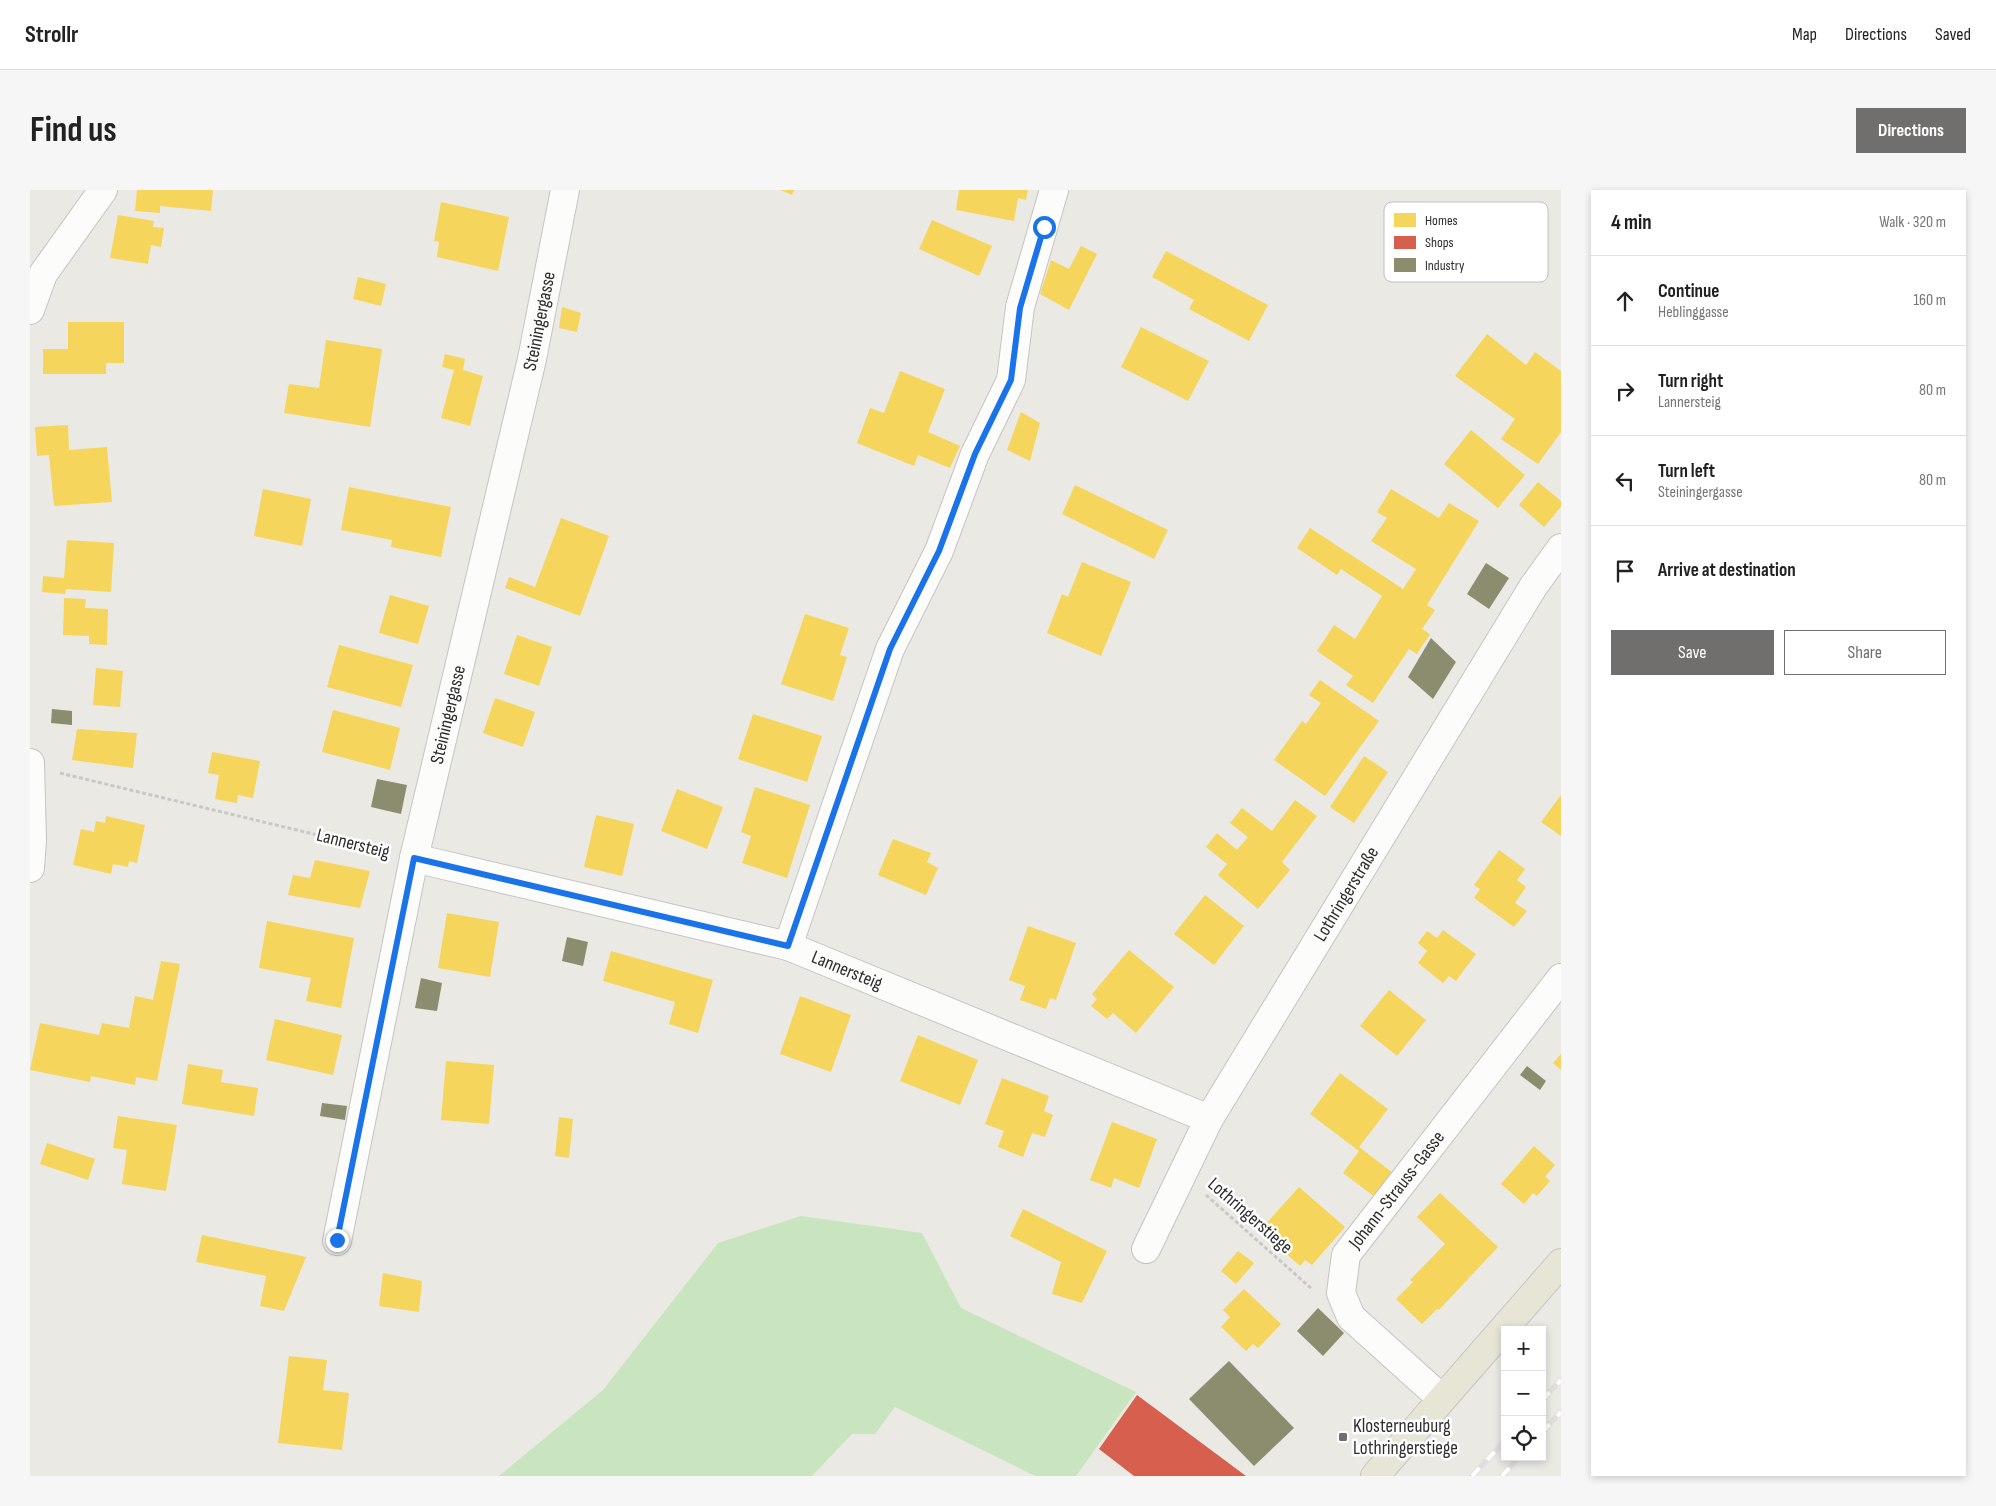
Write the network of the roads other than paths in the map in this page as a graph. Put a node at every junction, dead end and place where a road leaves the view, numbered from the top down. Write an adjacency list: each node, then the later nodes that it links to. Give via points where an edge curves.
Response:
1 (103, 190): 4 (street, via 43,274)
2 (566, 190): 7 (street, Steiningergasse, via 532,358)
3 (1054, 190): 9 (street, via 1020,308 1011,380 975,454 939,551 890,649)
4 (30, 310)
5 (1561, 548): 11 (street, Lothringerstraße, via 1533,587)
6 (30, 765): 8 (street)
7 (414, 858): 9 (street, Lannersteig); 12 (street, Steiningergasse)
8 (30, 868)
9 (788, 946): 11 (street, Lannersteig)
10 (1561, 978): 15 (street, Johann-Strauss-Gasse, via 1346,1255 1341,1293 1351,1317)
11 (1209, 1119): 13 (street, Lothringerstraße)
12 (337, 1240)
13 (1146, 1248)
14 (1561, 1264): 15 (main road)
15 (1442, 1398): 16 (main road)
16 (1375, 1476)

